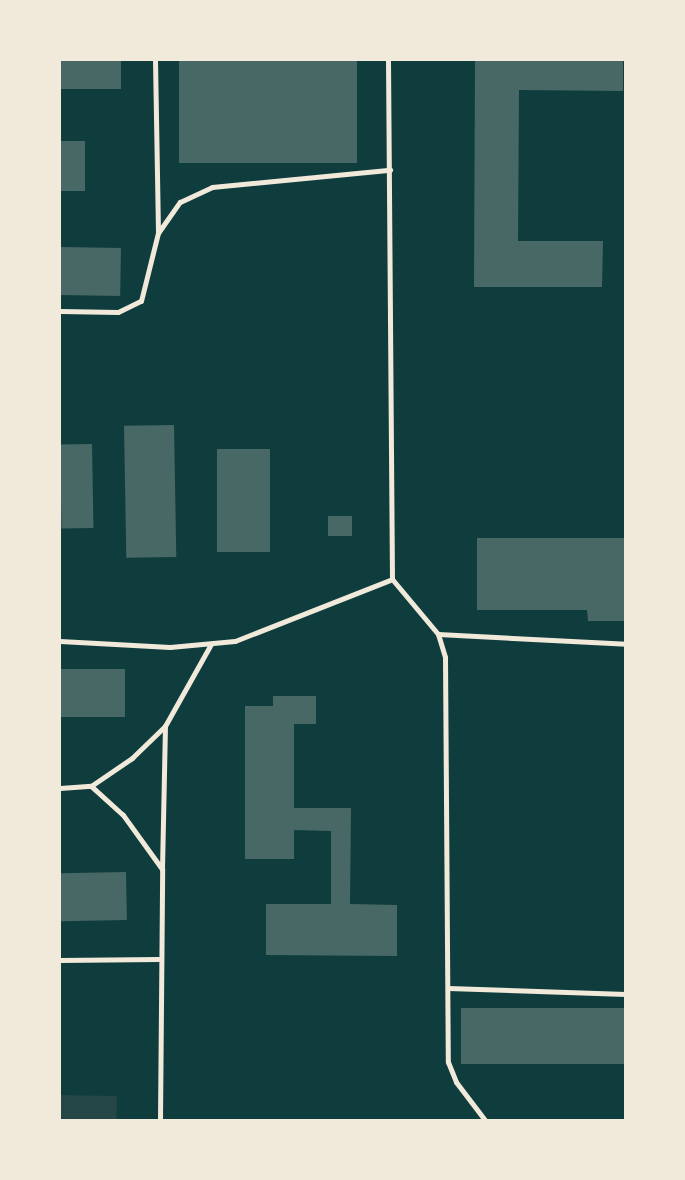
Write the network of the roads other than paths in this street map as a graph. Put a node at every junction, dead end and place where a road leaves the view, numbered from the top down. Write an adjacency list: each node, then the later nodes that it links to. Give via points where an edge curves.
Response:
1 (155, 60): 4 (lane)
2 (388, 60): 3 (lane)
3 (390, 170): 4 (lane, via 212,187 180,202); 6 (lane)
4 (158, 233): 5 (lane, via 141,300 118,312)
5 (60, 311)
6 (392, 579): 7 (lane); 9 (lane, via 255,636)
7 (438, 634): 10 (lane); 17 (lane, via 445,678)
8 (60, 641): 9 (lane)
9 (211, 644): 11 (lane)
10 (625, 644)
11 (165, 726): 12 (lane, via 132,758); 14 (lane)
12 (91, 786): 13 (lane); 14 (lane, via 123,815)
13 (60, 788)
14 (162, 869): 15 (lane)
15 (158, 959): 16 (lane); 19 (lane)
16 (60, 960)
17 (448, 988): 18 (lane); 20 (lane, via 448,1062 456,1082)
18 (625, 994)
19 (160, 1121)
20 (485, 1121)

